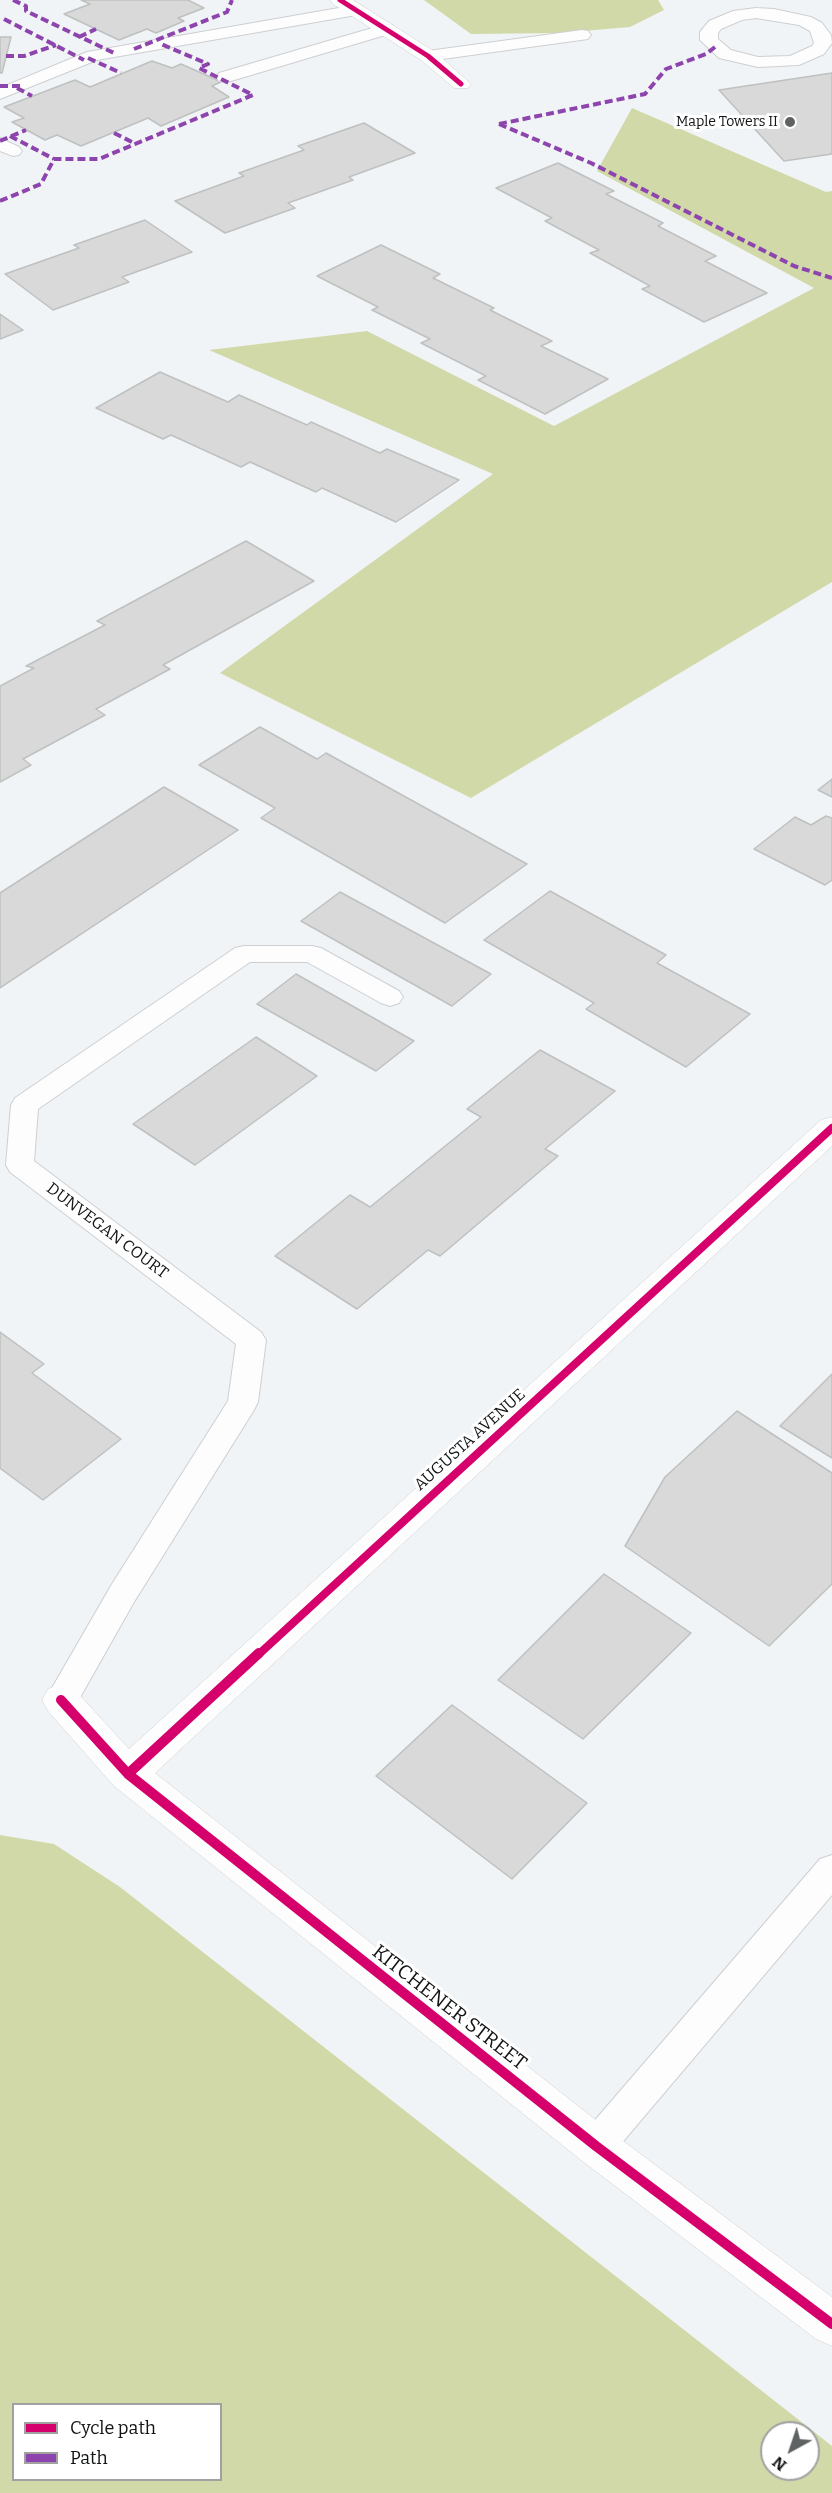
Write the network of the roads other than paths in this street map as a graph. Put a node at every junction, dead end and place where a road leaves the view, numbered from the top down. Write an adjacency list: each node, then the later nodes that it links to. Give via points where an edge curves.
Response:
1 (348, 5): 3 (street); 8 (lane, via 93,56)
2 (824, 27): 2 (lane, via 790,16 739,15 715,25 709,40 726,54 740,59 793,61 818,50 823,43)
3 (386, 29): 5 (street); 6 (lane)
4 (582, 35): 5 (lane)
5 (428, 56): 7 (street)
6 (225, 77)
7 (461, 84)
8 (0, 94)
9 (390, 997): 11 (lane, DUNVEGAN COURT, via 312,954 244,954 25,1105 20,1165 251,1341 243,1402)
10 (832, 1128): 12 (street, AUGUSTA AVENUE)
11 (61, 1700): 12 (street, KITCHENER STREET)
12 (128, 1774): 14 (street, KITCHENER STREET)
13 (832, 1870): 14 (lane)
14 (596, 2146): 15 (street, KITCHENER STREET)
15 (832, 2324)

